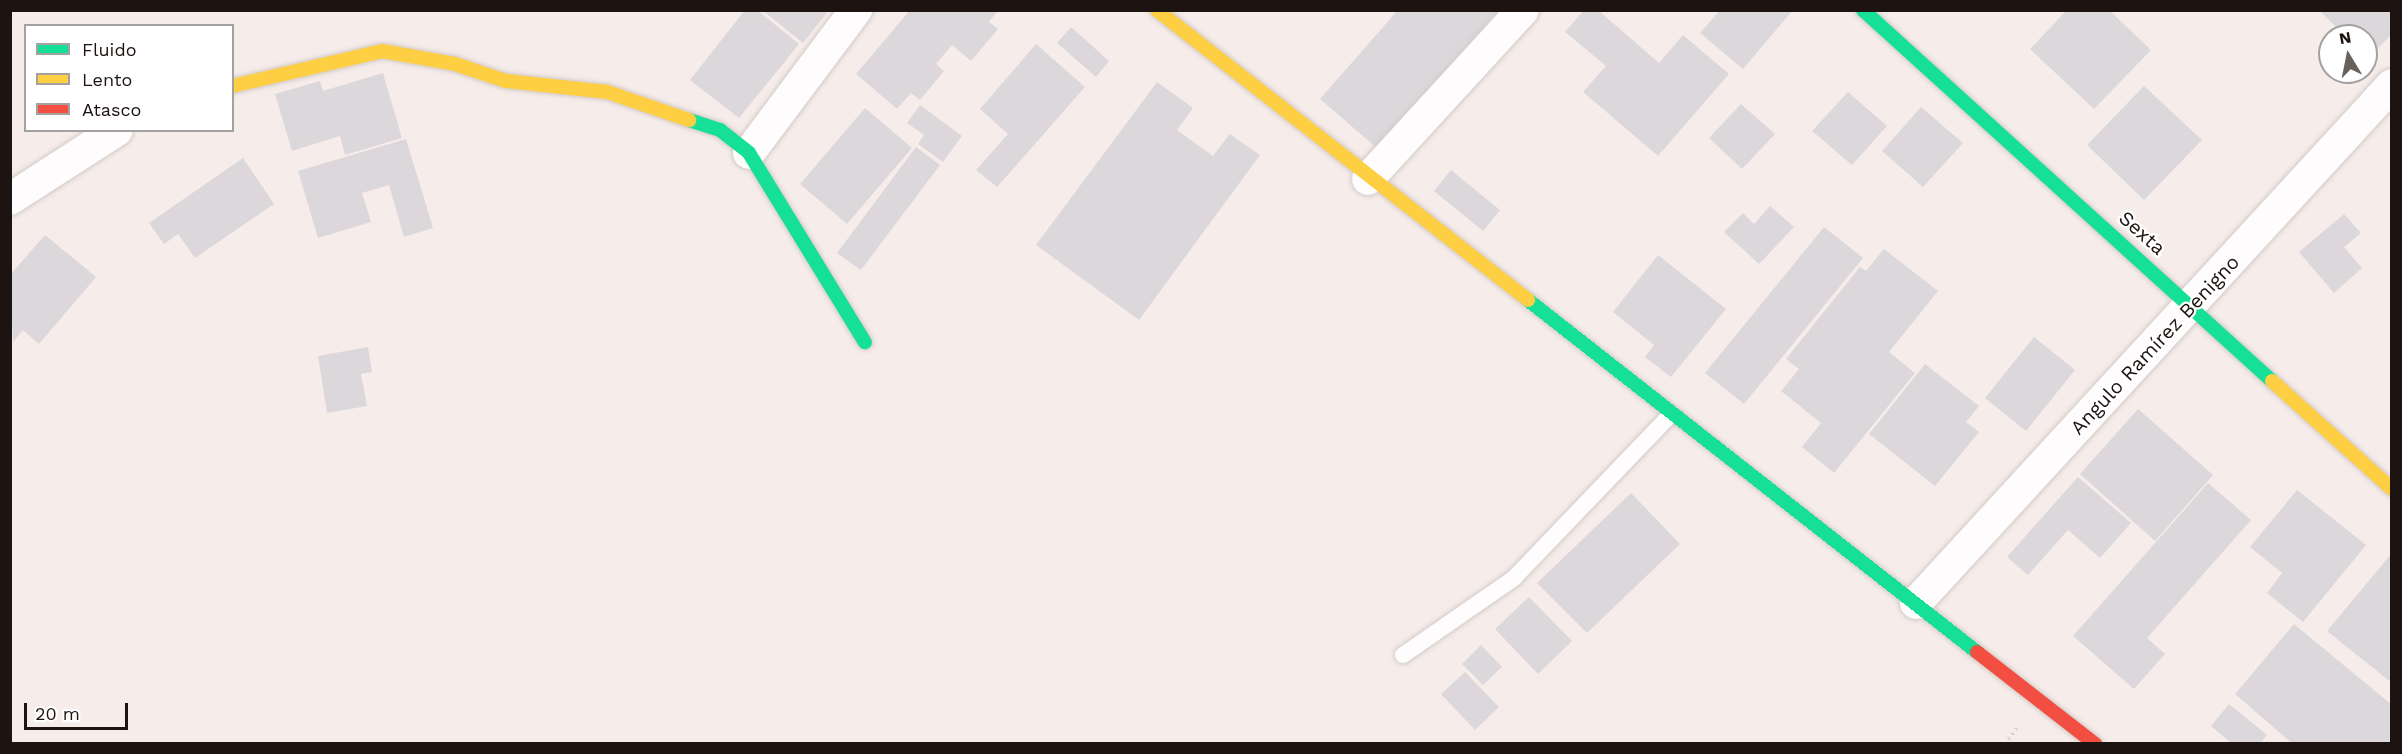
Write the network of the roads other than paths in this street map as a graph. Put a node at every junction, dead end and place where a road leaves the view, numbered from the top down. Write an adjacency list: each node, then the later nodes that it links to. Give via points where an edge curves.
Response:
1 (856, 10): 8 (street)
2 (1157, 10): 9 (main road)
3 (1523, 10): 9 (street)
4 (1863, 10): 11 (main road, Sexta)
5 (2391, 85): 11 (street, Angulo Ramírez Benigno)
6 (234, 86): 8 (main road, via 382,51 455,64 506,81 607,92 720,130)
7 (114, 132): 10 (street)
8 (749, 153): 12 (main road)
9 (1368, 179): 13 (main road)
10 (10, 199)
11 (2194, 305): 14 (main road, Sexta); 15 (street, Angulo Ramírez Benigno)
12 (865, 342)
13 (1671, 414): 15 (main road); 16 (lane, via 1514,578)
14 (2391, 489)
15 (1916, 603): 17 (main road)
16 (1403, 655)
17 (2095, 744)

